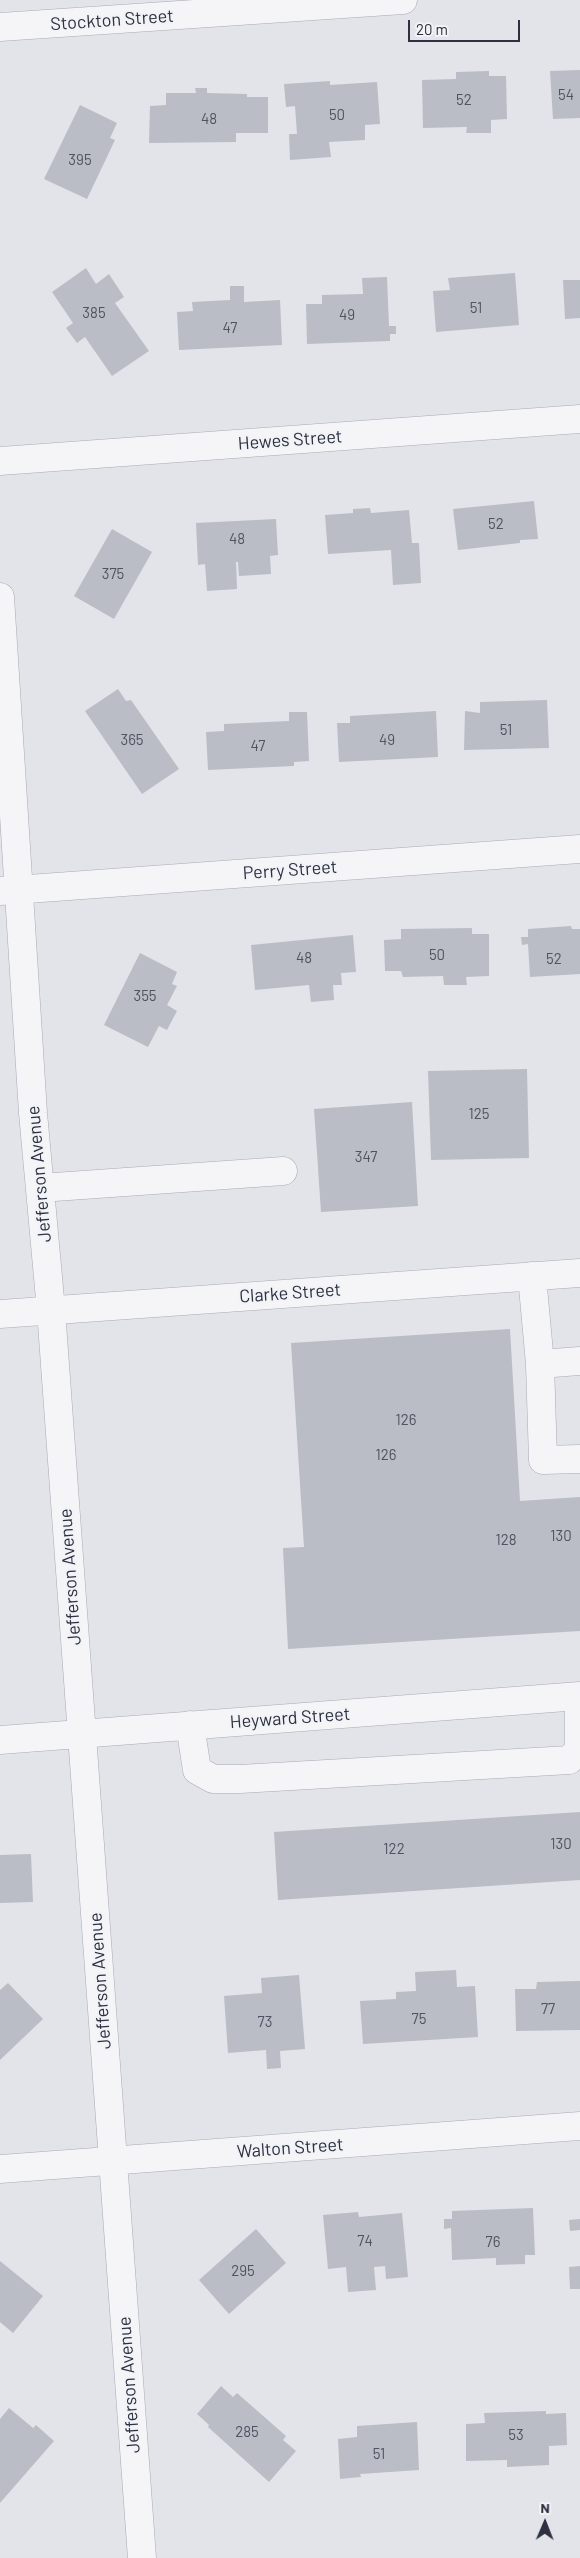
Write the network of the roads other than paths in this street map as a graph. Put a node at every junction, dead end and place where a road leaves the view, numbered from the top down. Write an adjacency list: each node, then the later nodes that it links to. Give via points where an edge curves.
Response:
1 (403, 0): 2 (street, Stockton Street)
2 (0, 27)
3 (580, 419): 4 (street, Hewes Street)
4 (0, 460)
5 (0, 597): 7 (street, Jefferson Avenue)
6 (580, 849): 7 (street, Perry Street)
7 (10, 891): 9 (street, Jefferson Avenue)
8 (283, 1171): 9 (street)
9 (40, 1188): 12 (street, Jefferson Avenue)
10 (580, 1272): 11 (street, Clarke Street)
11 (532, 1276): 12 (street, Clarke Street); 15 (street)
12 (51, 1310): 13 (street, Clarke Street); 19 (street, Jefferson Avenue)
13 (0, 1314)
14 (580, 1361): 15 (street)
15 (540, 1364): 16 (street, via 543,1460)
16 (580, 1459)
17 (579, 1696): 18 (street, Heyward Street); 18 (street, via 579,1750 569,1760 213,1779 197,1770)
18 (190, 1725): 19 (street, Heyward Street)
19 (81, 1733): 20 (street, Heyward Street); 22 (street, Jefferson Avenue)
20 (0, 1740)
21 (580, 2126): 22 (street, Walton Street)
22 (114, 2161): 23 (street, Walton Street); 24 (street, Jefferson Avenue)
23 (0, 2169)
24 (142, 2558)

